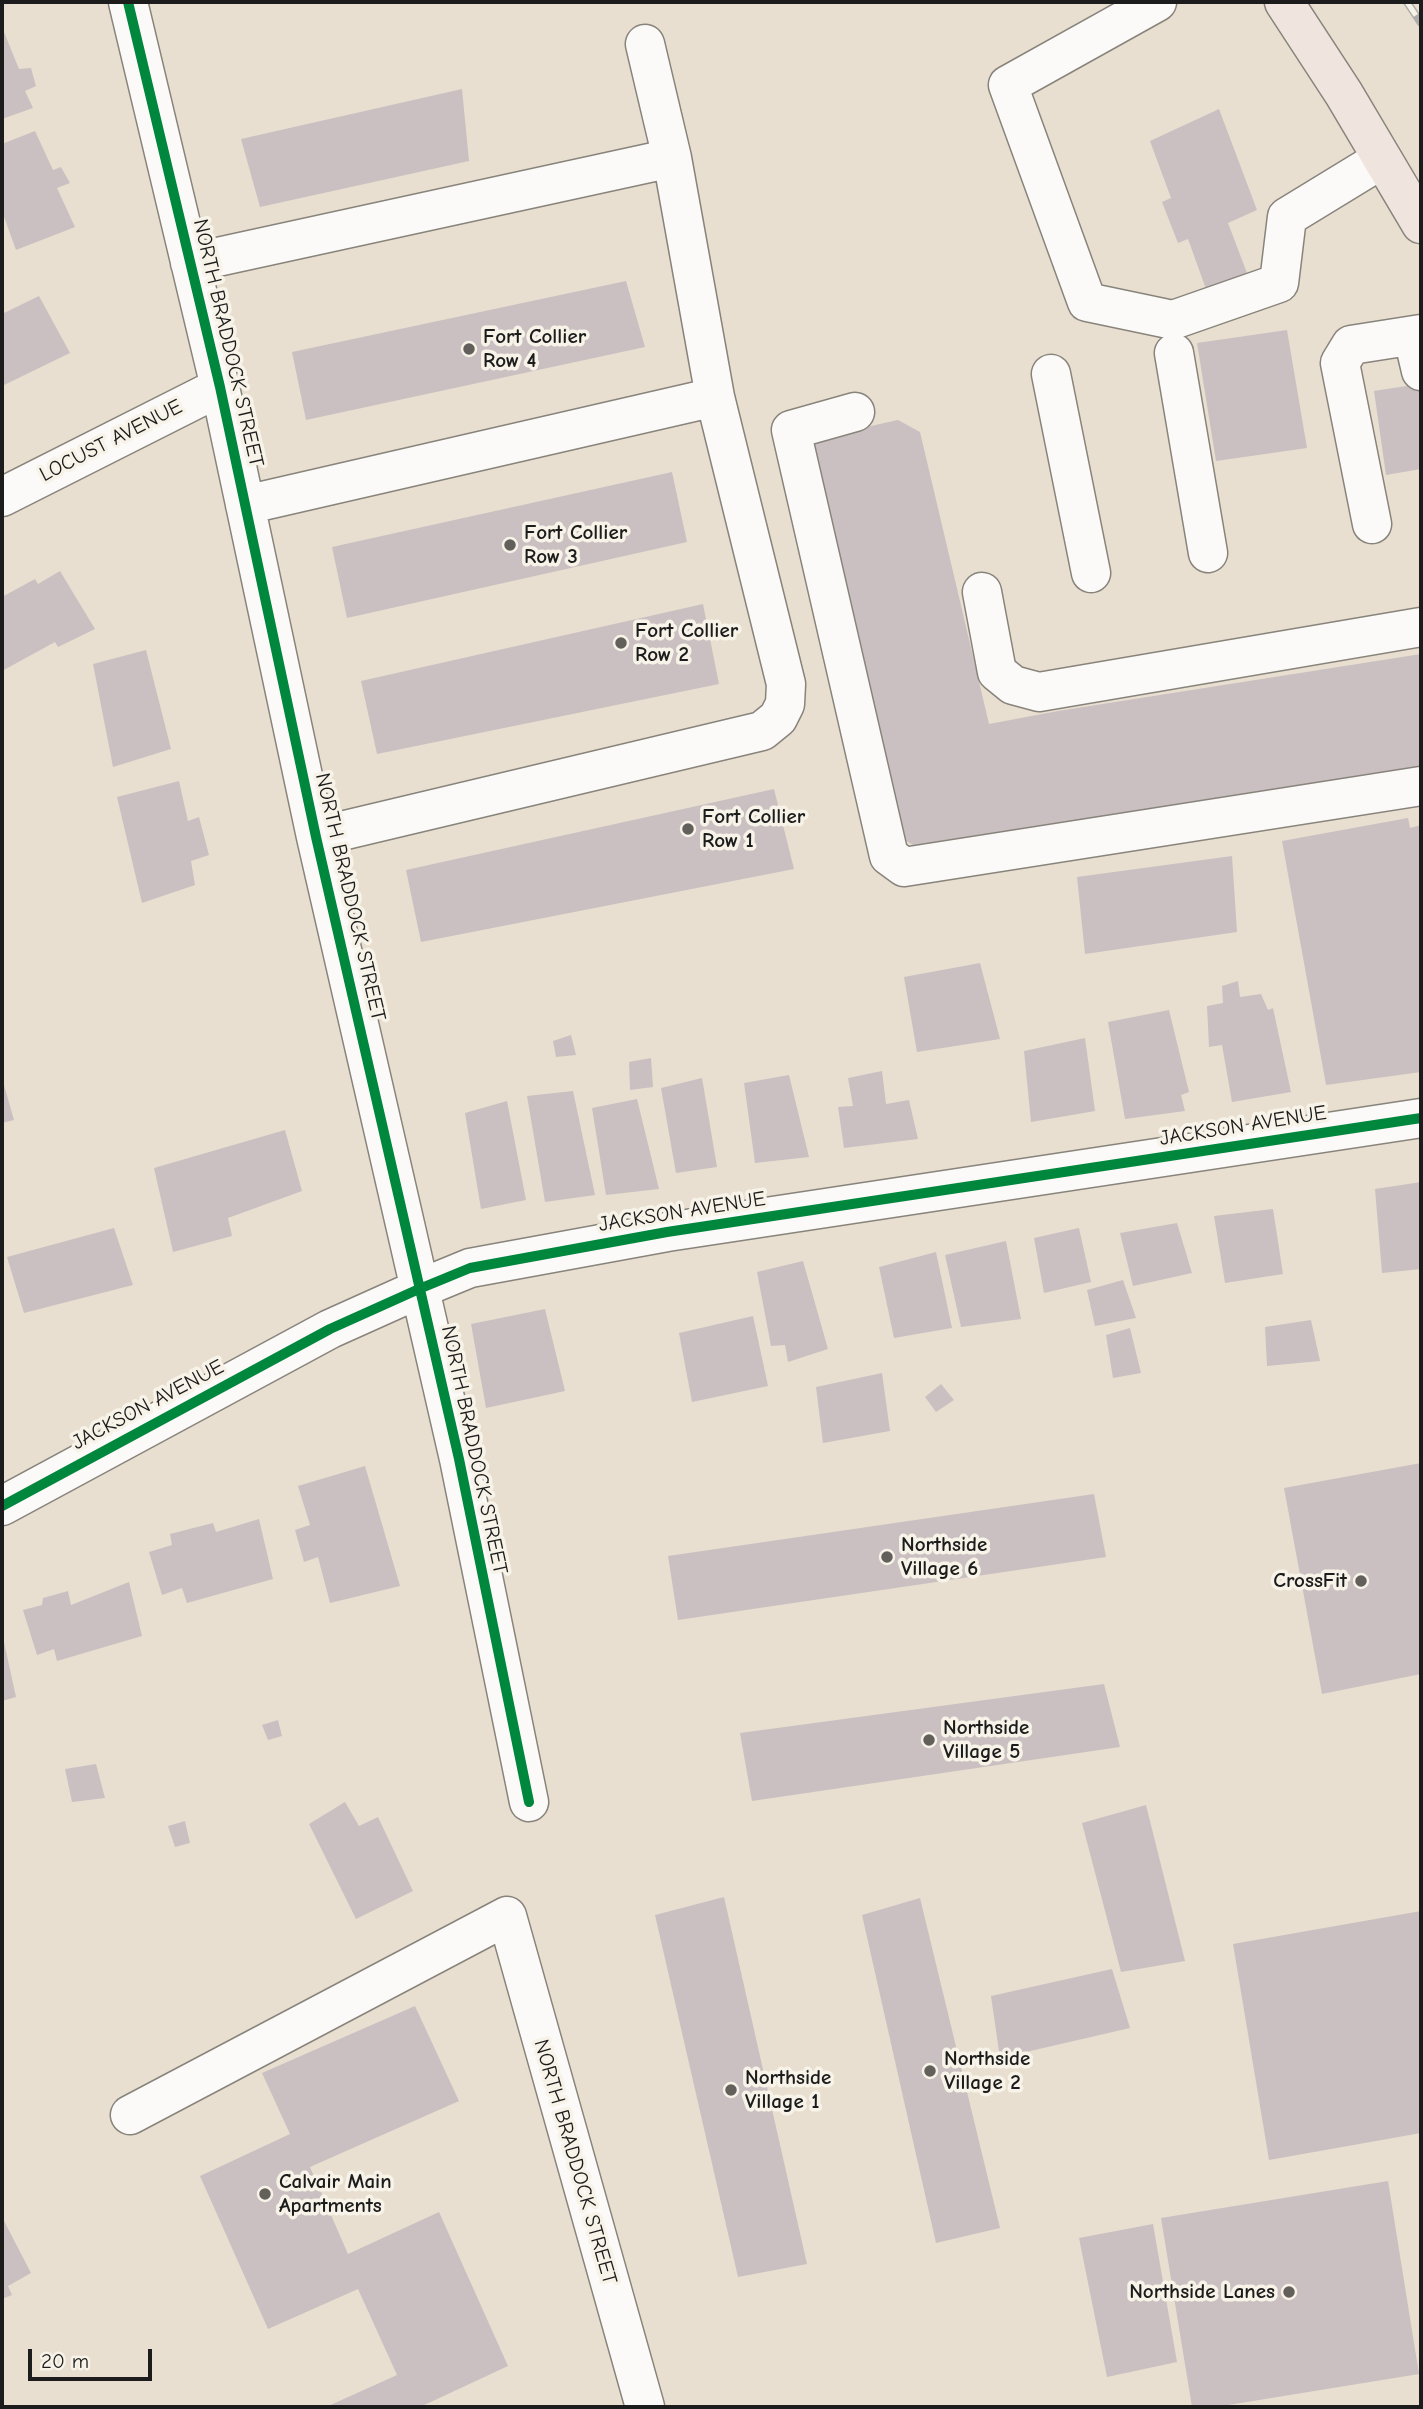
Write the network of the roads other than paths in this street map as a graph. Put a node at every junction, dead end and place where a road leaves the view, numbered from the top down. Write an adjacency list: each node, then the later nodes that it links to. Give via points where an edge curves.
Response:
1 (128, 2): 8 (street, NORTH BRADDOCK STREET)
2 (1157, 2): 6 (street, via 1008,85 1087,302 1173,320 1279,283 1287,217)
3 (1284, 2): 6 (main road)
4 (645, 44): 5 (street)
5 (671, 158): 8 (street); 13 (street)
6 (1382, 159): 7 (main road)
7 (1421, 224)
8 (190, 263): 12 (street, NORTH BRADDOCK STREET)
9 (1418, 348): 17 (street, via 1351,345 1340,363)
10 (1174, 353): 18 (street)
11 (1051, 374): 19 (street)
12 (220, 387): 15 (street, LOCUST AVENUE); 16 (street, NORTH BRADDOCK STREET)
13 (715, 397): 16 (street); 23 (street, via 786,684 785,704 778,718 762,731)
14 (855, 412): 22 (street, via 791,430 889,856 904,867)
15 (2, 497)
16 (245, 505): 23 (street, NORTH BRADDOCK STREET)
17 (1372, 524)
18 (1208, 553)
19 (1091, 573)
20 (982, 592): 21 (street, via 997,672 1013,685 1039,692)
21 (1421, 627)
22 (1421, 786)
23 (316, 837): 25 (street, NORTH BRADDOCK STREET)
24 (1421, 1118): 25 (street, JACKSON AVENUE, via 667,1232 470,1268)
25 (419, 1289): 26 (street, JACKSON AVENUE, via 318,1336); 27 (street, NORTH BRADDOCK STREET)
26 (2, 1506)
27 (529, 1802)
28 (130, 2115): 29 (street, NORTH BRADDOCK STREET, via 507,1916)
29 (645, 2407)

